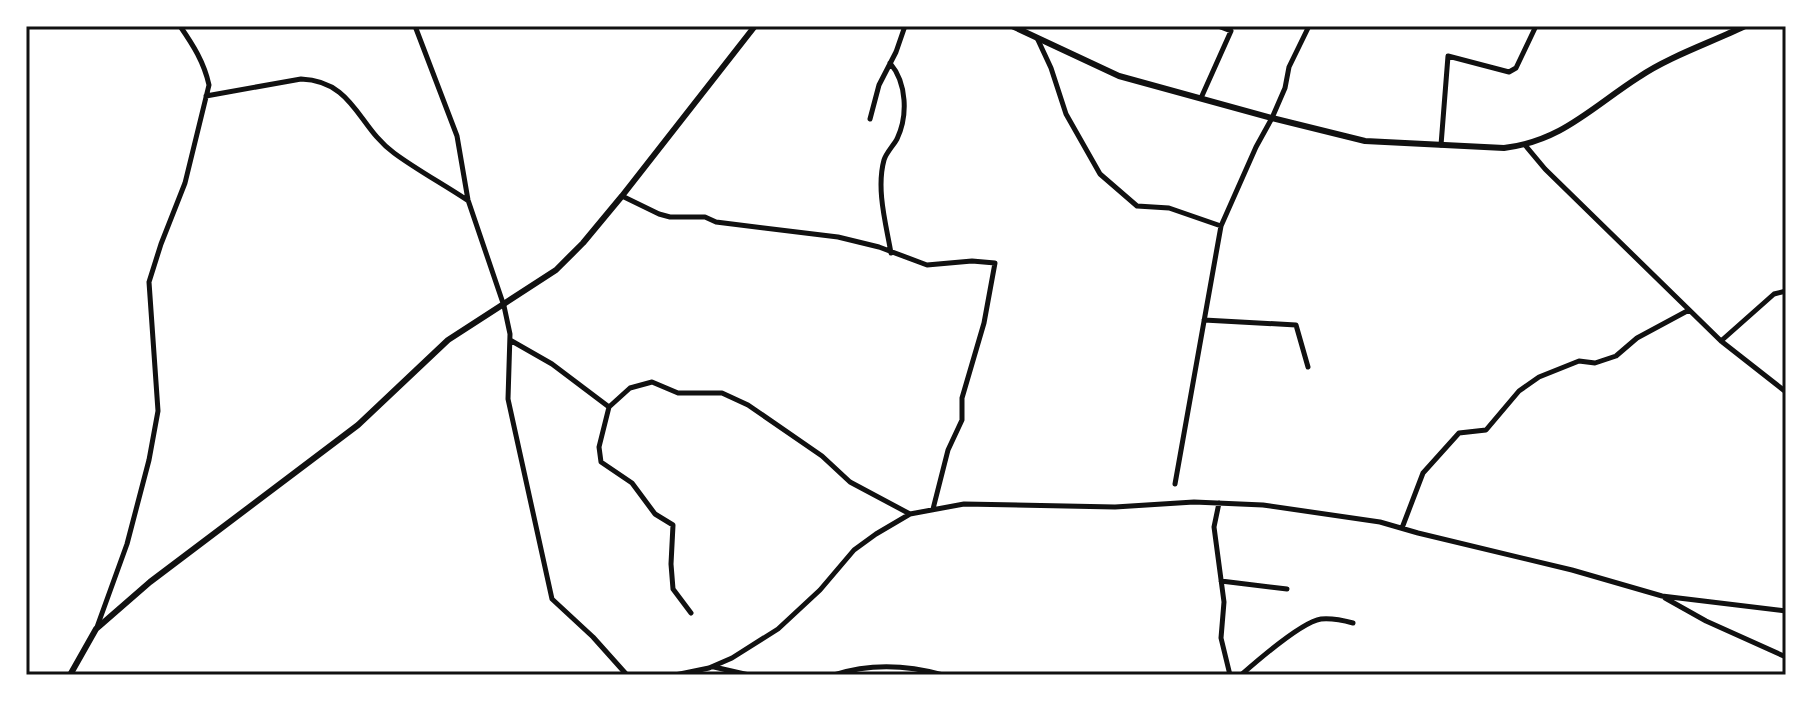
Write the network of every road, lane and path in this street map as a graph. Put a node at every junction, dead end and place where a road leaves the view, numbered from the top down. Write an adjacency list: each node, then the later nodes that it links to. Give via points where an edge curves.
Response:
1 (180, 26): 12 (street, via 206,70)
2 (415, 26): 19 (street, via 457,136)
3 (755, 26): 18 (street)
4 (905, 26): 11 (street)
5 (1012, 26): 10 (street)
6 (1218, 26): 13 (street, via 1231,31)
7 (1309, 26): 14 (street)
8 (1536, 26): 16 (street, via 1516,68 1509,72 1448,56)
9 (1745, 26): 17 (street, via 1640,76 1583,119)
10 (1038, 40): 13 (street, via 1119,76); 20 (street, via 1066,114 1100,174 1137,206 1169,208)
11 (890, 63): 15 (street); 21 (street, via 901,76 904,109 898,138 884,159 882,187)
12 (206, 96): 19 (street, via 316,80 345,95 392,152); 42 (street, via 185,183 149,282 158,411 127,544)
13 (1201, 98): 14 (street)
14 (1272, 118): 16 (street, via 1365,141); 20 (street)
15 (870, 119)
16 (1441, 145): 17 (street)
17 (1525, 145): 24 (street)
18 (622, 196): 21 (street, via 670,217 828,235); 23 (street, via 556,270)
19 (468, 200): 23 (street)
20 (1221, 226): 25 (street)
21 (891, 253): 33 (street, via 927,265 995,263 962,398 962,420 948,450)
22 (1786, 291): 27 (street, via 1774,294)
23 (504, 306): 26 (street); 42 (street, via 448,340 358,425)
24 (1689, 310): 27 (street); 35 (street, via 1637,338 1616,356 1595,363 1579,361 1539,377 1519,391 1486,430 1459,433 1423,473)
25 (1204, 320): 28 (street, via 1296,325); 31 (street)
26 (510, 340): 30 (street); 47 (street, via 508,399 552,599)
27 (1721, 341): 29 (street)
28 (1308, 367)
29 (1786, 392)
30 (609, 407): 34 (street, via 630,388 652,382 678,393 722,393 822,456 850,482); 40 (street, via 599,447 601,462 632,483 655,514 673,525 673,589)
31 (1175, 484)
32 (1219, 503): 33 (street, via 964,504); 35 (street, via 1354,517); 36 (street, via 1214,527)
33 (933, 509): 34 (street)
34 (910, 514): 44 (street, via 854,550 778,629)
35 (1402, 528): 38 (street)
36 (1221, 581): 37 (street); 52 (street, via 1221,638)
37 (1287, 589)
38 (1662, 596): 39 (street); 43 (street)
39 (1786, 611)
40 (691, 613)
41 (1353, 623): 53 (street, via 1317,619)
42 (96, 629): 46 (street)
43 (1786, 657)
44 (714, 667): 45 (street); 49 (street)
45 (695, 673): 48 (street)
46 (70, 675)
47 (627, 675)
48 (675, 675)
49 (749, 675)
50 (834, 675): 51 (street, via 882,666)
51 (943, 675)
52 (1230, 675)
53 (1241, 675)

